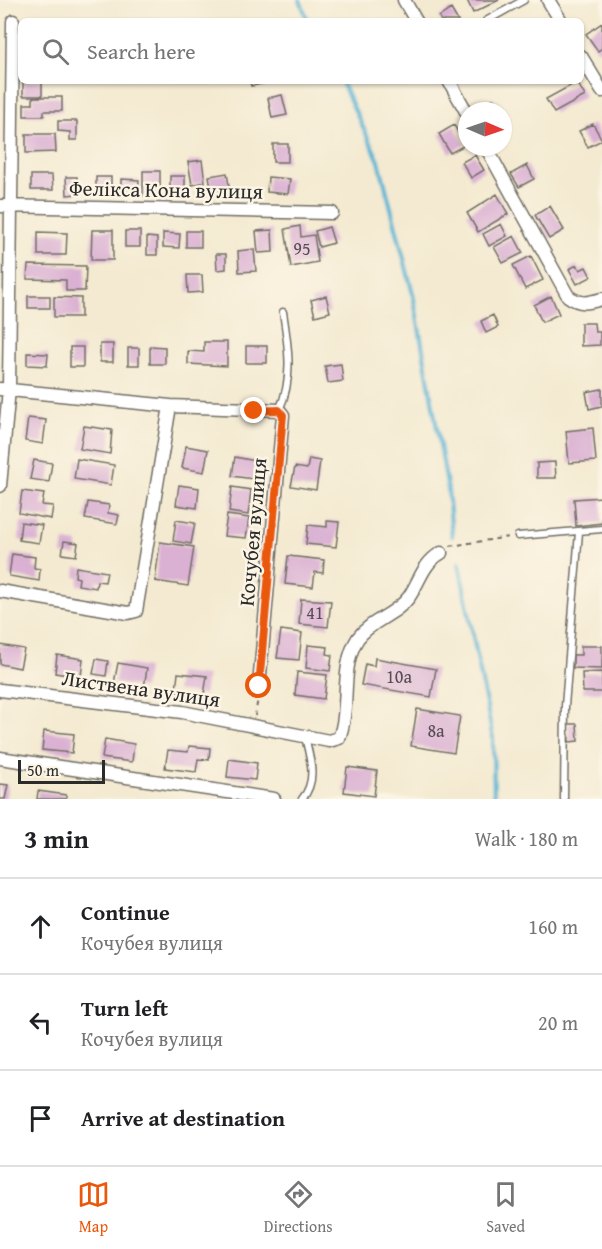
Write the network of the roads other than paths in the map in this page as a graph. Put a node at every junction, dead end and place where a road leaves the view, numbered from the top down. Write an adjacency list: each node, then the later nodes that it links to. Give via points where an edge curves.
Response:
1 (404, 0): 4 (street)
2 (524, 0): 5 (lane)
3 (548, 0): 6 (street)
4 (414, 18)
5 (491, 18)
6 (559, 18)
7 (11, 21): 13 (street)
8 (584, 61): 10 (street)
9 (451, 84): 11 (street)
10 (602, 91)
11 (461, 102)
12 (491, 156): 15 (street, via 568,296 584,304)
13 (6, 206): 14 (street, Фелікса Кона вулиця); 17 (street)
14 (332, 213)
15 (602, 299)
16 (283, 312): 19 (lane, via 289,353 286,394)
17 (5, 389): 18 (street); 20 (street)
18 (170, 406): 19 (street); 25 (street, via 136,610 128,613)
19 (279, 410): 26 (street, Кочубея вулиця, via 283,415)
20 (0, 486)
21 (602, 529): 22 (lane)
22 (579, 532): 23 (lane); 32 (lane, via 565,706)
23 (518, 536)
24 (441, 553): 28 (street, Листвена вулиця, via 431,558 407,600 357,640 348,666 344,727 339,738 329,741)
25 (0, 591)
26 (259, 686)
27 (0, 690): 28 (street, Листвена вулиця, via 182,712)
28 (305, 737): 31 (lane, via 312,778)
29 (0, 758): 30 (street)
30 (274, 799)
31 (302, 799)
32 (564, 799)

